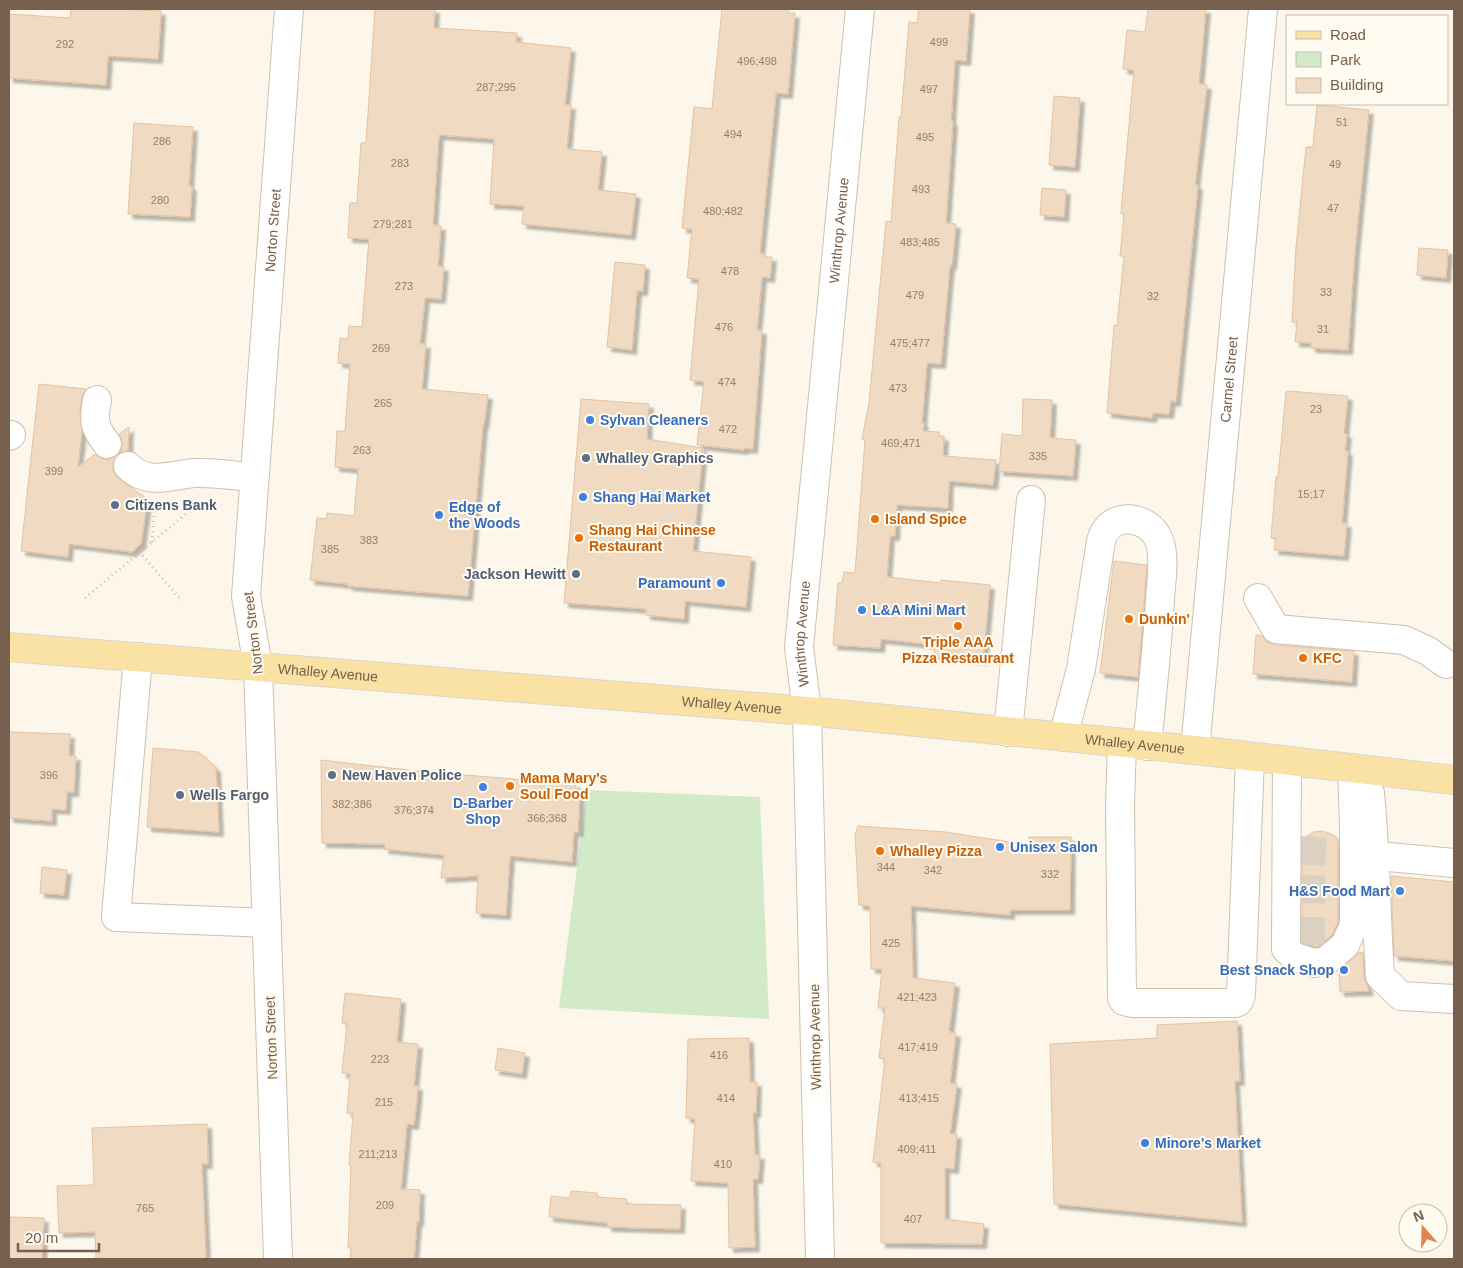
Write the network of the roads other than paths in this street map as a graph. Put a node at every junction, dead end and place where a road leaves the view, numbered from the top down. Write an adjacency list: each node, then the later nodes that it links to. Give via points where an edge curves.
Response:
1 (289, 9): 7 (street, Norton Street)
2 (860, 9): 14 (street, Winthrop Avenue, via 799,647)
3 (1264, 9): 18 (street, Carmel Street)
4 (97, 400): 5 (street, via 94,418 98,432)
5 (107, 444)
6 (128, 466): 7 (street, via 135,473 157,479 196,473)
7 (254, 477): 13 (street, Norton Street, via 246,596)
8 (1031, 500): 15 (street)
9 (1258, 598): 12 (street, via 1276,629 1404,640)
10 (9, 646): 11 (main road, Whalley Avenue)
11 (138, 658): 13 (main road, Whalley Avenue); 25 (street, via 116,916)
12 (1446, 664)
13 (258, 667): 14 (main road, Whalley Avenue); 25 (street, Norton Street)
14 (807, 711): 15 (main road, Whalley Avenue); 28 (street, Winthrop Avenue)
15 (1008, 732): 16 (main road, Whalley Avenue)
16 (1063, 737): 17 (main road, Whalley Avenue); 17 (street, via 1081,669 1104,530 1131,518 1151,529 1160,541 1162,553 1159,614)
17 (1135, 745): 18 (main road, Whalley Avenue); 19 (street, via 1120,806 1122,998 1132,1003 1239,1001)
18 (1195, 750): 19 (main road, Whalley Avenue)
19 (1250, 757): 20 (main road, Whalley Avenue)
20 (1287, 761): 21 (main road, Whalley Avenue); 23 (street, via 1293,851 1292,930 1286,949 1295,957 1314,963 1326,961 1344,945 1348,931 1354,925 1349,890)
21 (1360, 769): 22 (main road, Whalley Avenue); 23 (street)
22 (1454, 780)
23 (1358, 855): 24 (street); 26 (street, via 1380,976 1401,996)
24 (1454, 863)
25 (267, 923): 27 (street, Norton Street)
26 (1454, 999)
27 (278, 1259)
28 (820, 1259)

